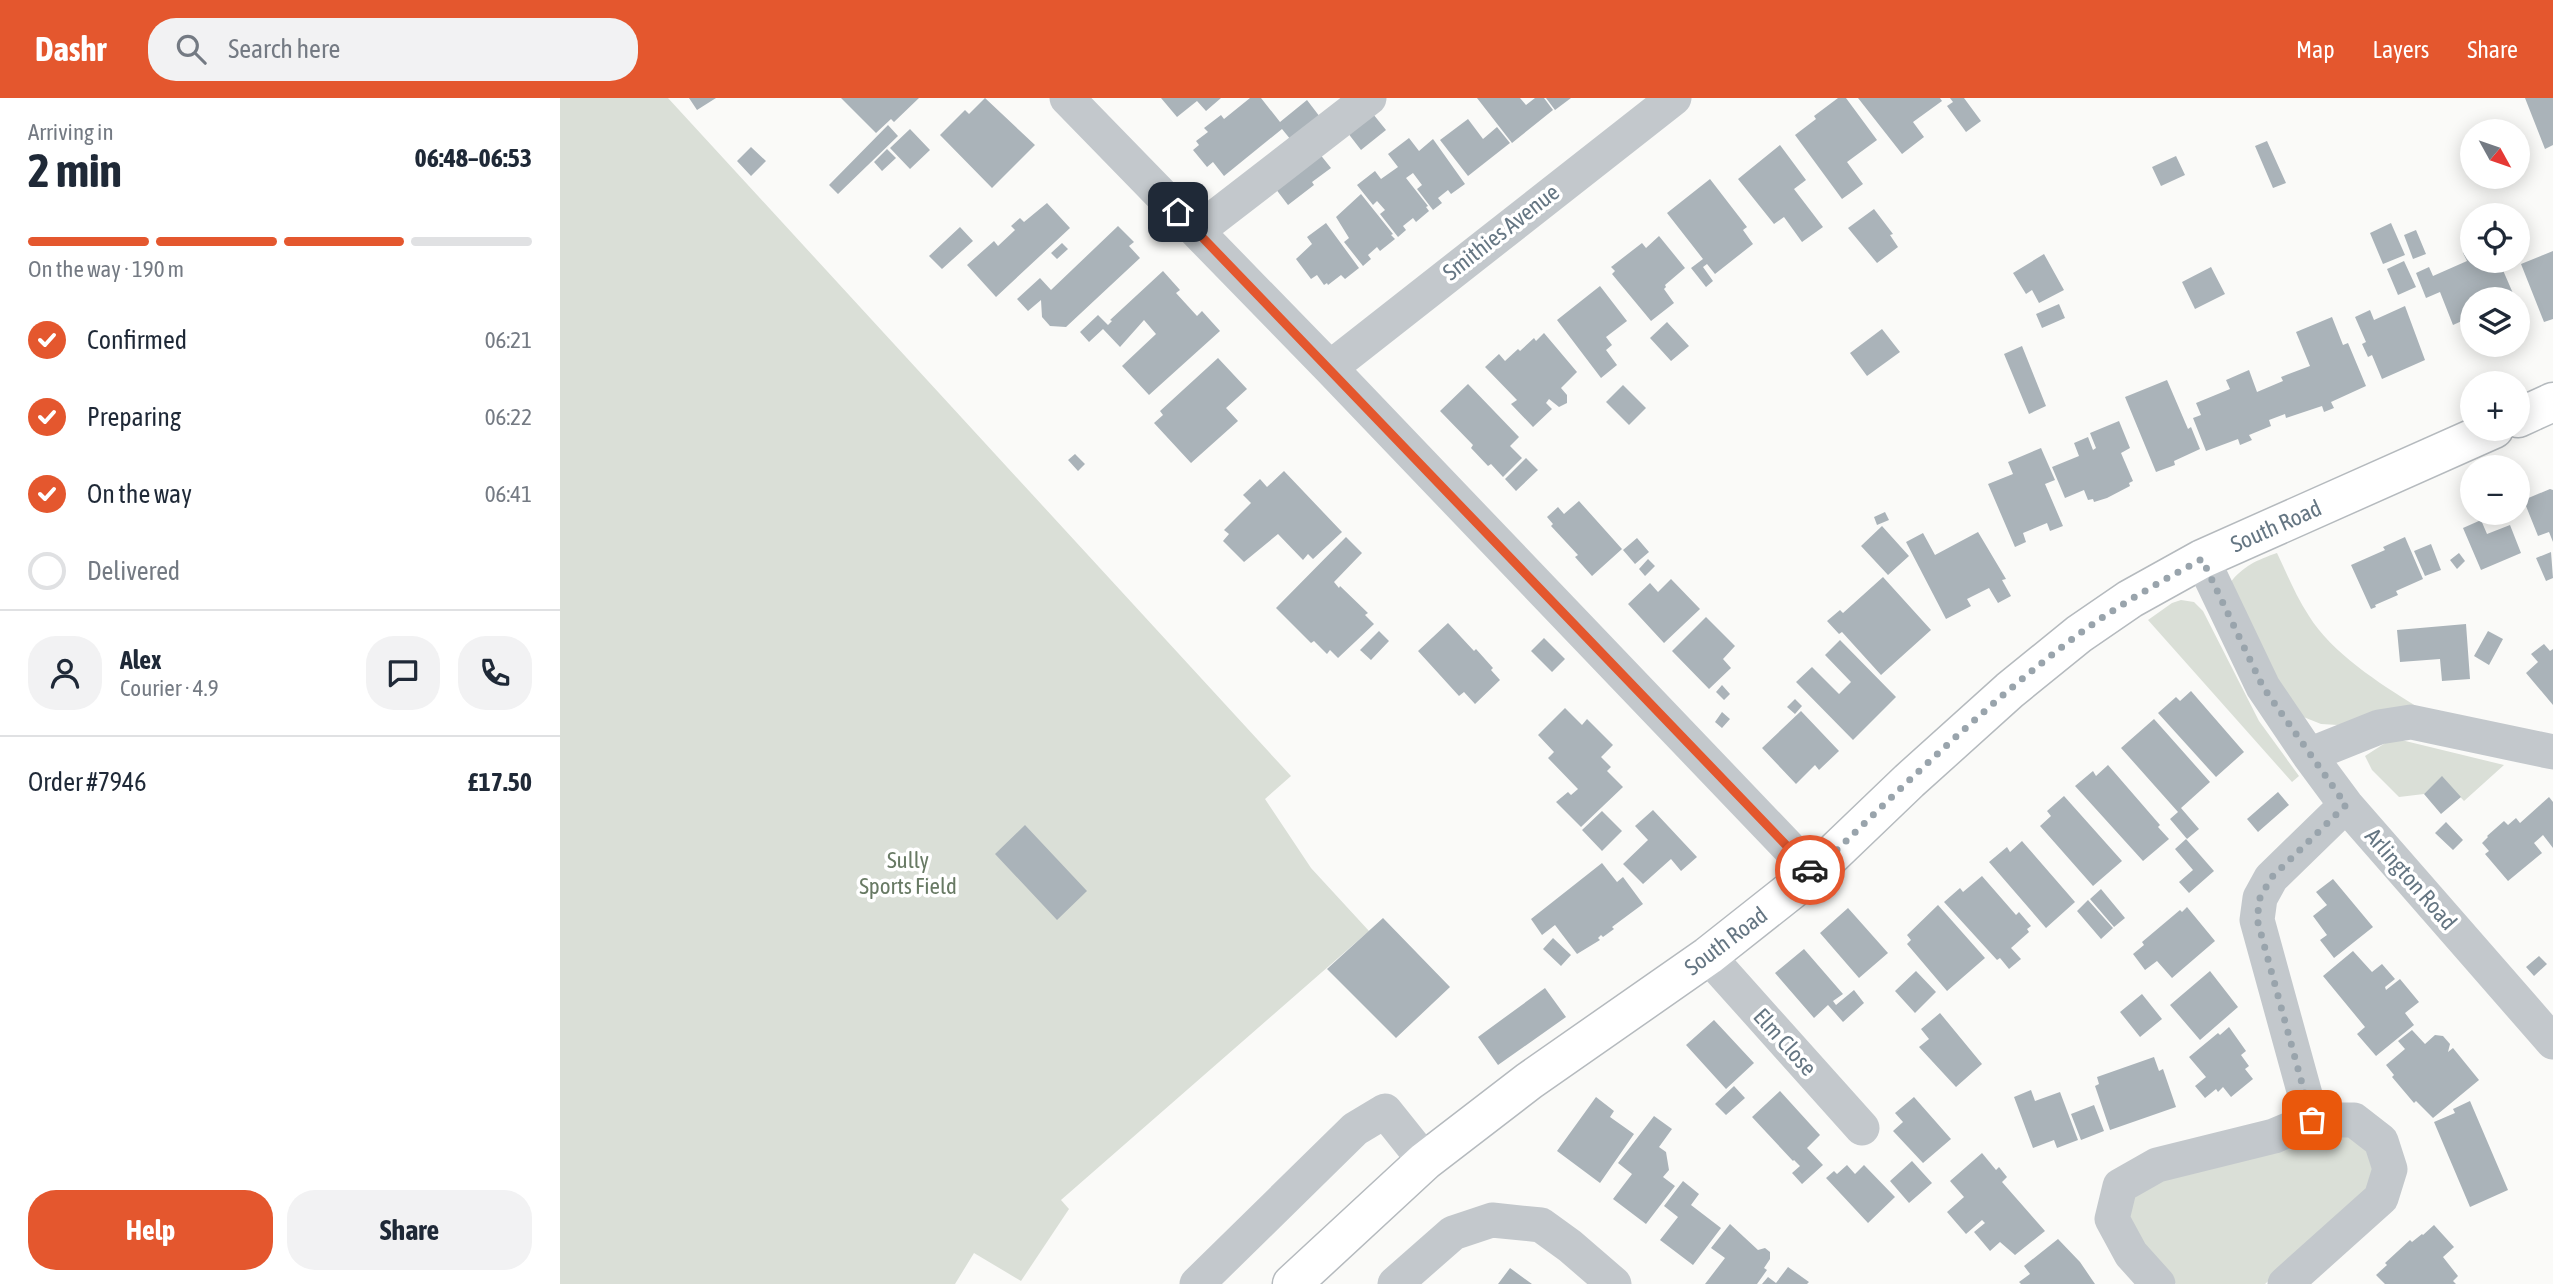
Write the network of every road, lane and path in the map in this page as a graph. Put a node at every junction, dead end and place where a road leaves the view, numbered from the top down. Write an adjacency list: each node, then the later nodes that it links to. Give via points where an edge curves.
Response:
1 (1068, 98): 4 (street)
2 (1369, 98): 4 (street)
3 (1674, 98): 5 (street, Smithies Avenue)
4 (1197, 231): 5 (street)
5 (1330, 368): 13 (street)
6 (2553, 402): 7 (main road)
7 (2530, 413)
8 (2467, 441): 9 (main road, South Road)
9 (2202, 559): 11 (street, Arlington Road, via 2263,687); 13 (main road, South Road, via 2079,634 2000,699)
10 (2553, 752): 11 (street, via 2411,722 2379,727)
11 (2309, 755): 12 (street, Arlington Road)
12 (2346, 805): 15 (street, Arlington Road); 16 (street, via 2271,878 2260,898 2257,919)
13 (1813, 873): 14 (main road, South Road)
14 (1708, 956): 17 (street, Elm Close); 18 (main road, South Road, via 1529,1081)
15 (2553, 1042)
16 (2312, 1120): 23 (street, via 2274,1136 2157,1165 2120,1186 2112,1219 2131,1254); 24 (street, via 2354,1120 2381,1141 2390,1169 2381,1198)
17 (1862, 1128)
18 (1425, 1161): 19 (street, via 1385,1111 1355,1129); 20 (main road, South Road)
19 (1197, 1284)
20 (1292, 1284)
21 (1395, 1284): 22 (street, via 1453,1233 1492,1220 1541,1225)
22 (1614, 1284)
23 (2158, 1284)
24 (2286, 1284)

